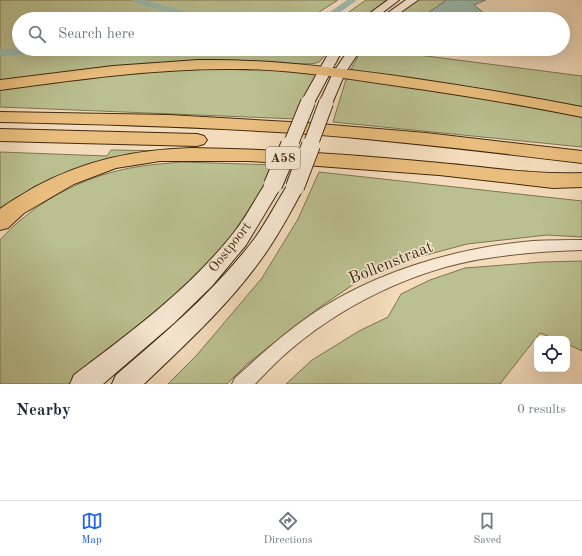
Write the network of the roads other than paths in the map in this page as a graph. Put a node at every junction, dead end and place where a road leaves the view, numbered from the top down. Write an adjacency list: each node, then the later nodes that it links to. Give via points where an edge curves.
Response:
1 (394, 0): 3 (main road)
2 (413, 0): 4 (main road)
3 (377, 12)
4 (395, 12)
5 (335, 56): 7 (main road, Oostpoort)
6 (348, 56): 7 (main road, Oostpoort)
7 (331, 72): 8 (highway, via 276,66 194,64 117,69); 9 (highway, via 523,100); 17 (main road, Oostpoort, bridge, via 308,102 273,185 240,239 194,291); 18 (main road, Oostpoort, bridge, via 326,103 295,187 261,243 233,279 175,339)
8 (0, 85)
9 (582, 112)
10 (0, 117): 12 (highway, A58, via 269,126 464,143)
11 (0, 135): 13 (highway, A58, via 259,142)
12 (582, 157)
13 (582, 176)
14 (582, 180): 15 (highway, A58, via 553,181 439,169 249,155 160,155 112,163 66,179 37,194)
15 (0, 222)
16 (582, 245): 19 (street, Bollenstraat, via 499,251 446,261 408,273 344,302 284,344)
17 (83, 384)
18 (126, 384)
19 (242, 384)

